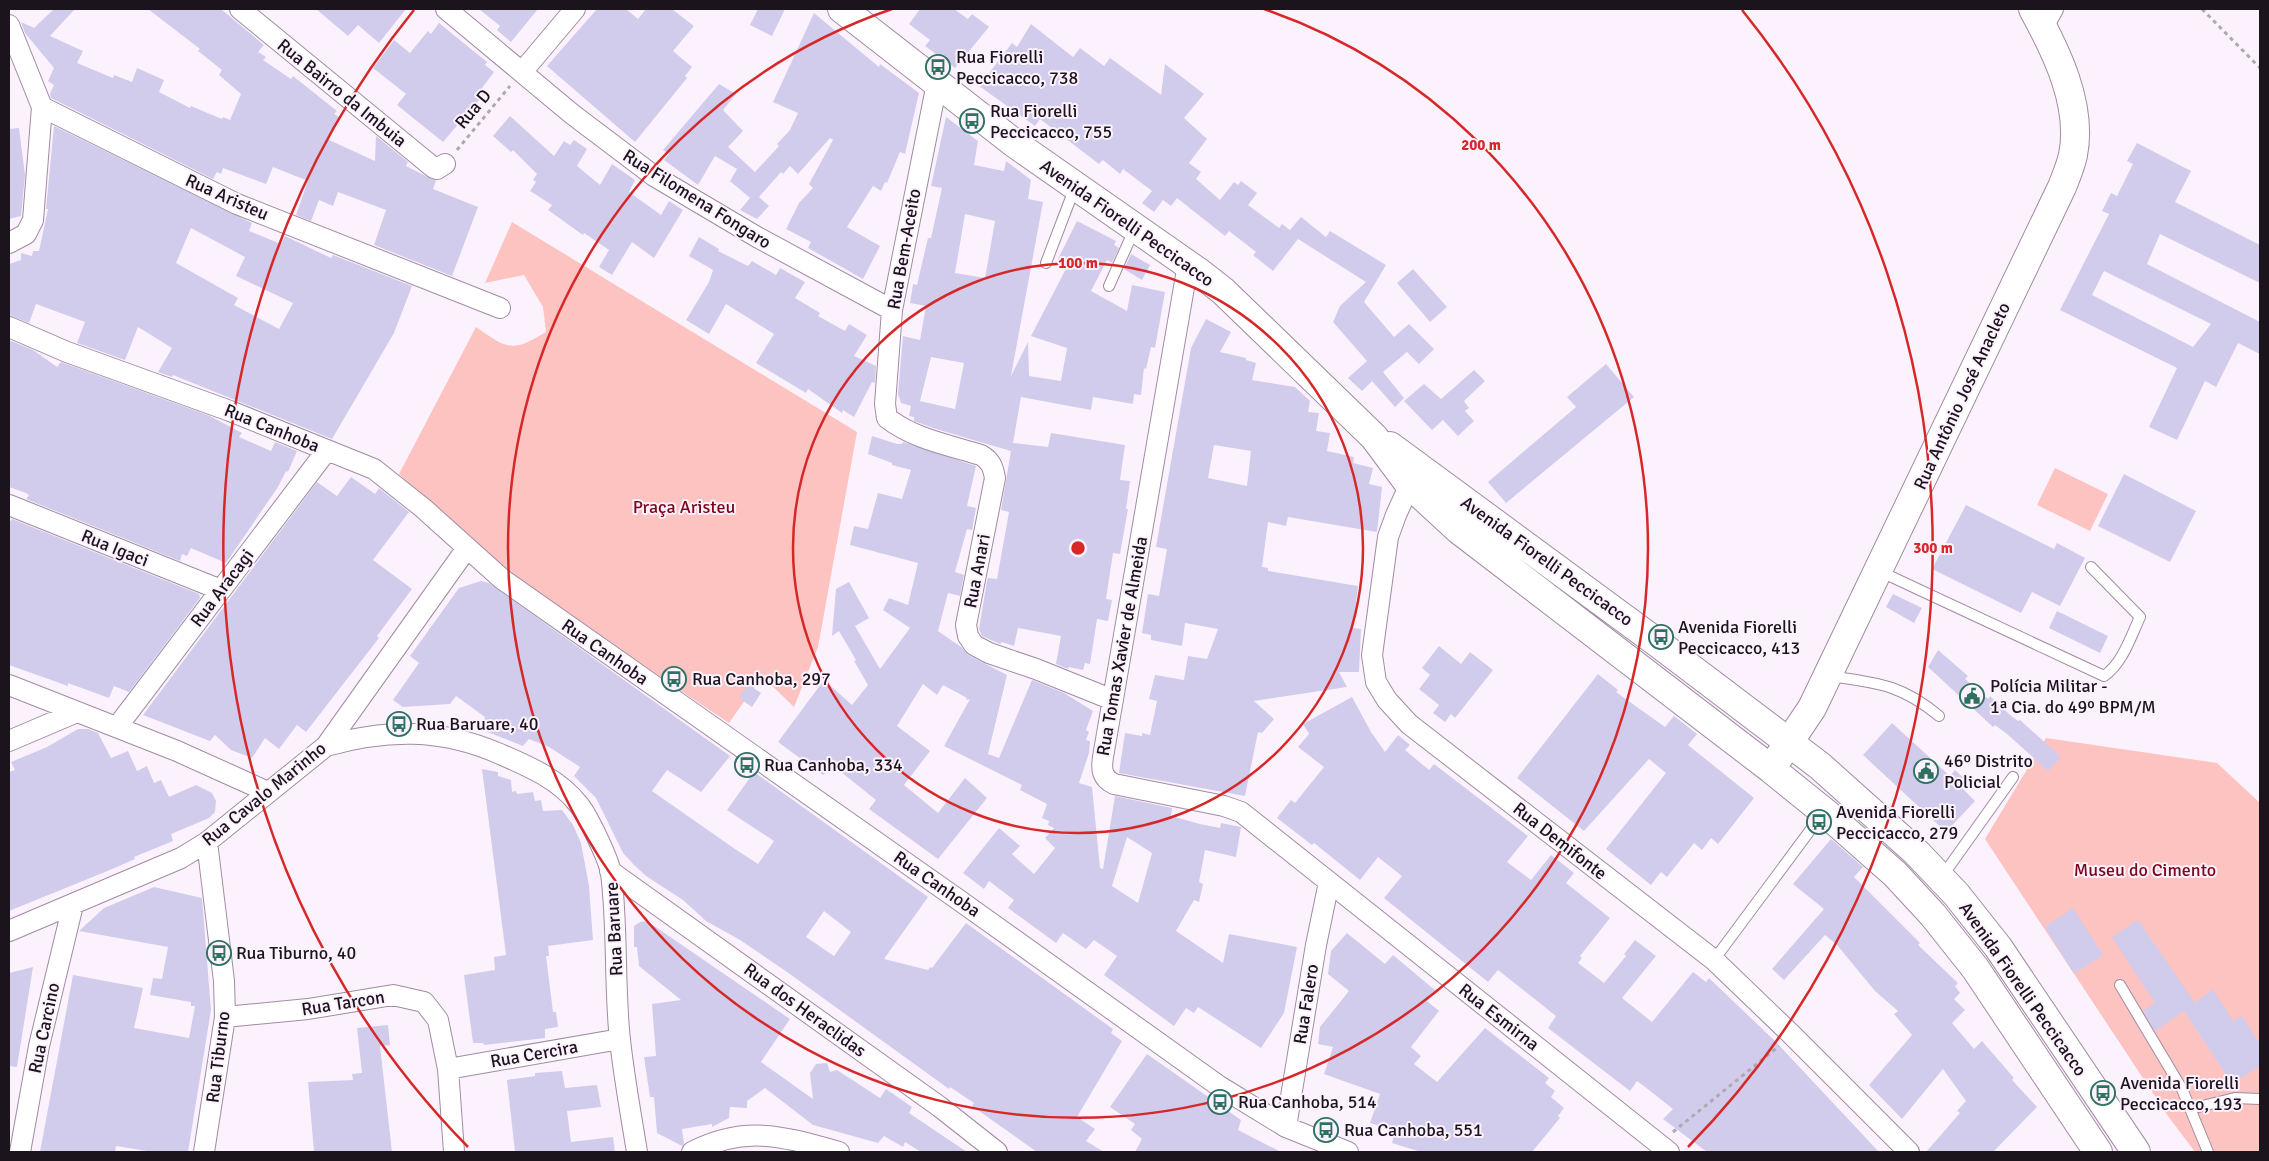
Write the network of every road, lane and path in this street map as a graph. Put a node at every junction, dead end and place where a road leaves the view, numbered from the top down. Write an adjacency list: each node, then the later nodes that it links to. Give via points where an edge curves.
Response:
1 (240, 9): 12 (street, Rua Bairro da Imbuia, via 434,168)
2 (446, 9): 9 (street, Rua Filomena Fongaro)
3 (575, 9): 9 (street)
4 (842, 9): 10 (main road, Avenida Fiorelli Peccicacco)
5 (2202, 9): 8 (path)
6 (2043, 15): 28 (main road, Rua Antônio José Anacleto, via 2074,114 2074,154 2062,187)
7 (9, 25): 11 (street)
8 (2260, 68)
9 (522, 72): 12 (path, Rua D); 20 (street, Rua Filomena Fongaro, via 654,176)
10 (937, 83): 13 (main road, Avenida Fiorelli Peccicacco); 20 (street, Rua Bem-Aceito)
11 (42, 107): 15 (street, via 33,220 26,234); 19 (street, Rua Aristeu, via 237,204)
12 (445, 164)
13 (1075, 186): 14 (main road, Avenida Fiorelli Peccicacco); 16 (lane)
14 (1135, 228): 17 (main road, Avenida Fiorelli Peccicacco); 18 (lane)
15 (9, 243)
16 (1046, 263)
17 (1188, 264): 24 (main road, Avenida Fiorelli Peccicacco, via 1230,298); 32 (street, Rua Tomas Xavier de Almeida)
18 (1109, 286)
19 (500, 308)
20 (892, 310): 22 (street, Rua Bem-Aceito, via 885,404)
21 (9, 327): 23 (street, Rua Canhoba)
22 (887, 418): 32 (street, Rua Anari, via 918,436 982,455 993,468 995,478 966,625 974,645)
23 (327, 450): 26 (street, Rua Canhoba, via 364,464 386,477); 29 (street, Rua Aracagi)
24 (1414, 475): 37 (main road, Avenida Fiorelli Peccicacco); 39 (main road, Avenida Fiorelli Peccicacco, via 1459,530); 49 (street, Rua Demifonte, via 1388,538 1372,655 1376,682 1387,700 1409,724)
25 (9, 505): 29 (street, Rua Igaci)
26 (467, 548): 38 (street, Rua Cavalo Marinho); 57 (street, Rua Canhoba, via 518,590 1219,1086)
27 (2091, 567): 28 (lane, via 2140,616 2113,670 2104,676)
28 (1878, 570): 30 (main road, Rua Antônio José Anacleto)
29 (221, 590): 35 (street, Rua Aracagi)
30 (1827, 676): 34 (lane, via 1874,682 1908,693); 37 (main road, Rua Antônio José Anacleto, via 1812,708)
31 (9, 685): 33 (street)
32 (1113, 700): 46 (street, Rua Tomas Xavier de Almeida, via 1101,769 1108,781 1241,812)
33 (76, 712): 35 (street); 36 (street)
34 (1938, 716)
35 (117, 727): 41 (street)
36 (9, 741)
37 (1789, 742): 39 (main road, Rua Antônio José Anacleto); 45 (main road, Avenida Fiorelli Peccicacco, via 1915,851)
38 (326, 746): 41 (street, Rua Cavalo Marinho); 44 (street, Rua Baruare, via 394,733 440,735 492,751 536,770 579,805)
39 (1771, 769): 42 (main road, Avenida Fiorelli Peccicacco)
40 (2013, 777): 45 (lane)
41 (268, 792): 43 (street, Rua Cavalo Marinho)
42 (1824, 812): 49 (lane); 68 (main road, Avenida Fiorelli Peccicacco, via 1895,874 1933,915 1975,968)
43 (207, 842): 47 (street, Rua Cavalo Marinho, via 181,858); 51 (street, Rua Tiburno, via 224,981)
44 (610, 871): 53 (street, Rua Baruare); 65 (street, Rua dos Heraclidas, via 940,1107)
45 (1941, 878): 69 (main road, Avenida Fiorelli Peccicacco, via 1998,947)
46 (1329, 882): 57 (street, Rua Falero); 58 (street, Rua Esmirna)
47 (73, 905): 48 (street, Rua Cavalo Marinho); 59 (street, Rua Carcino, via 39,1046)
48 (9, 931)
49 (1714, 960): 52 (street, Rua Demifonte)
50 (2120, 985): 56 (lane, via 2182,1089)
51 (225, 1017): 54 (street, Rua Tarcon, via 405,996 424,1002 438,1020); 60 (street, Rua Tiburno)
52 (1792, 1035): 58 (path, via 1671,1134); 67 (street, Rua Demifonte)
53 (620, 1040): 54 (street, Rua Cercira); 62 (street, Rua Baruare)
54 (448, 1068): 61 (street, Rua Tarcon)
55 (2260, 1099): 56 (lane, via 2235,1098)
56 (2190, 1109): 70 (lane)
57 (1286, 1127): 66 (street, Rua Canhoba)
58 (1665, 1148)
59 (20, 1152)
60 (204, 1152)
61 (454, 1152)
62 (637, 1152)
63 (692, 1152): 64 (street, via 732,1138 770,1135)
64 (839, 1152)
65 (997, 1152)
66 (1348, 1152)
67 (1909, 1152)
68 (2098, 1152)
69 (2136, 1152)
70 (2208, 1152)

